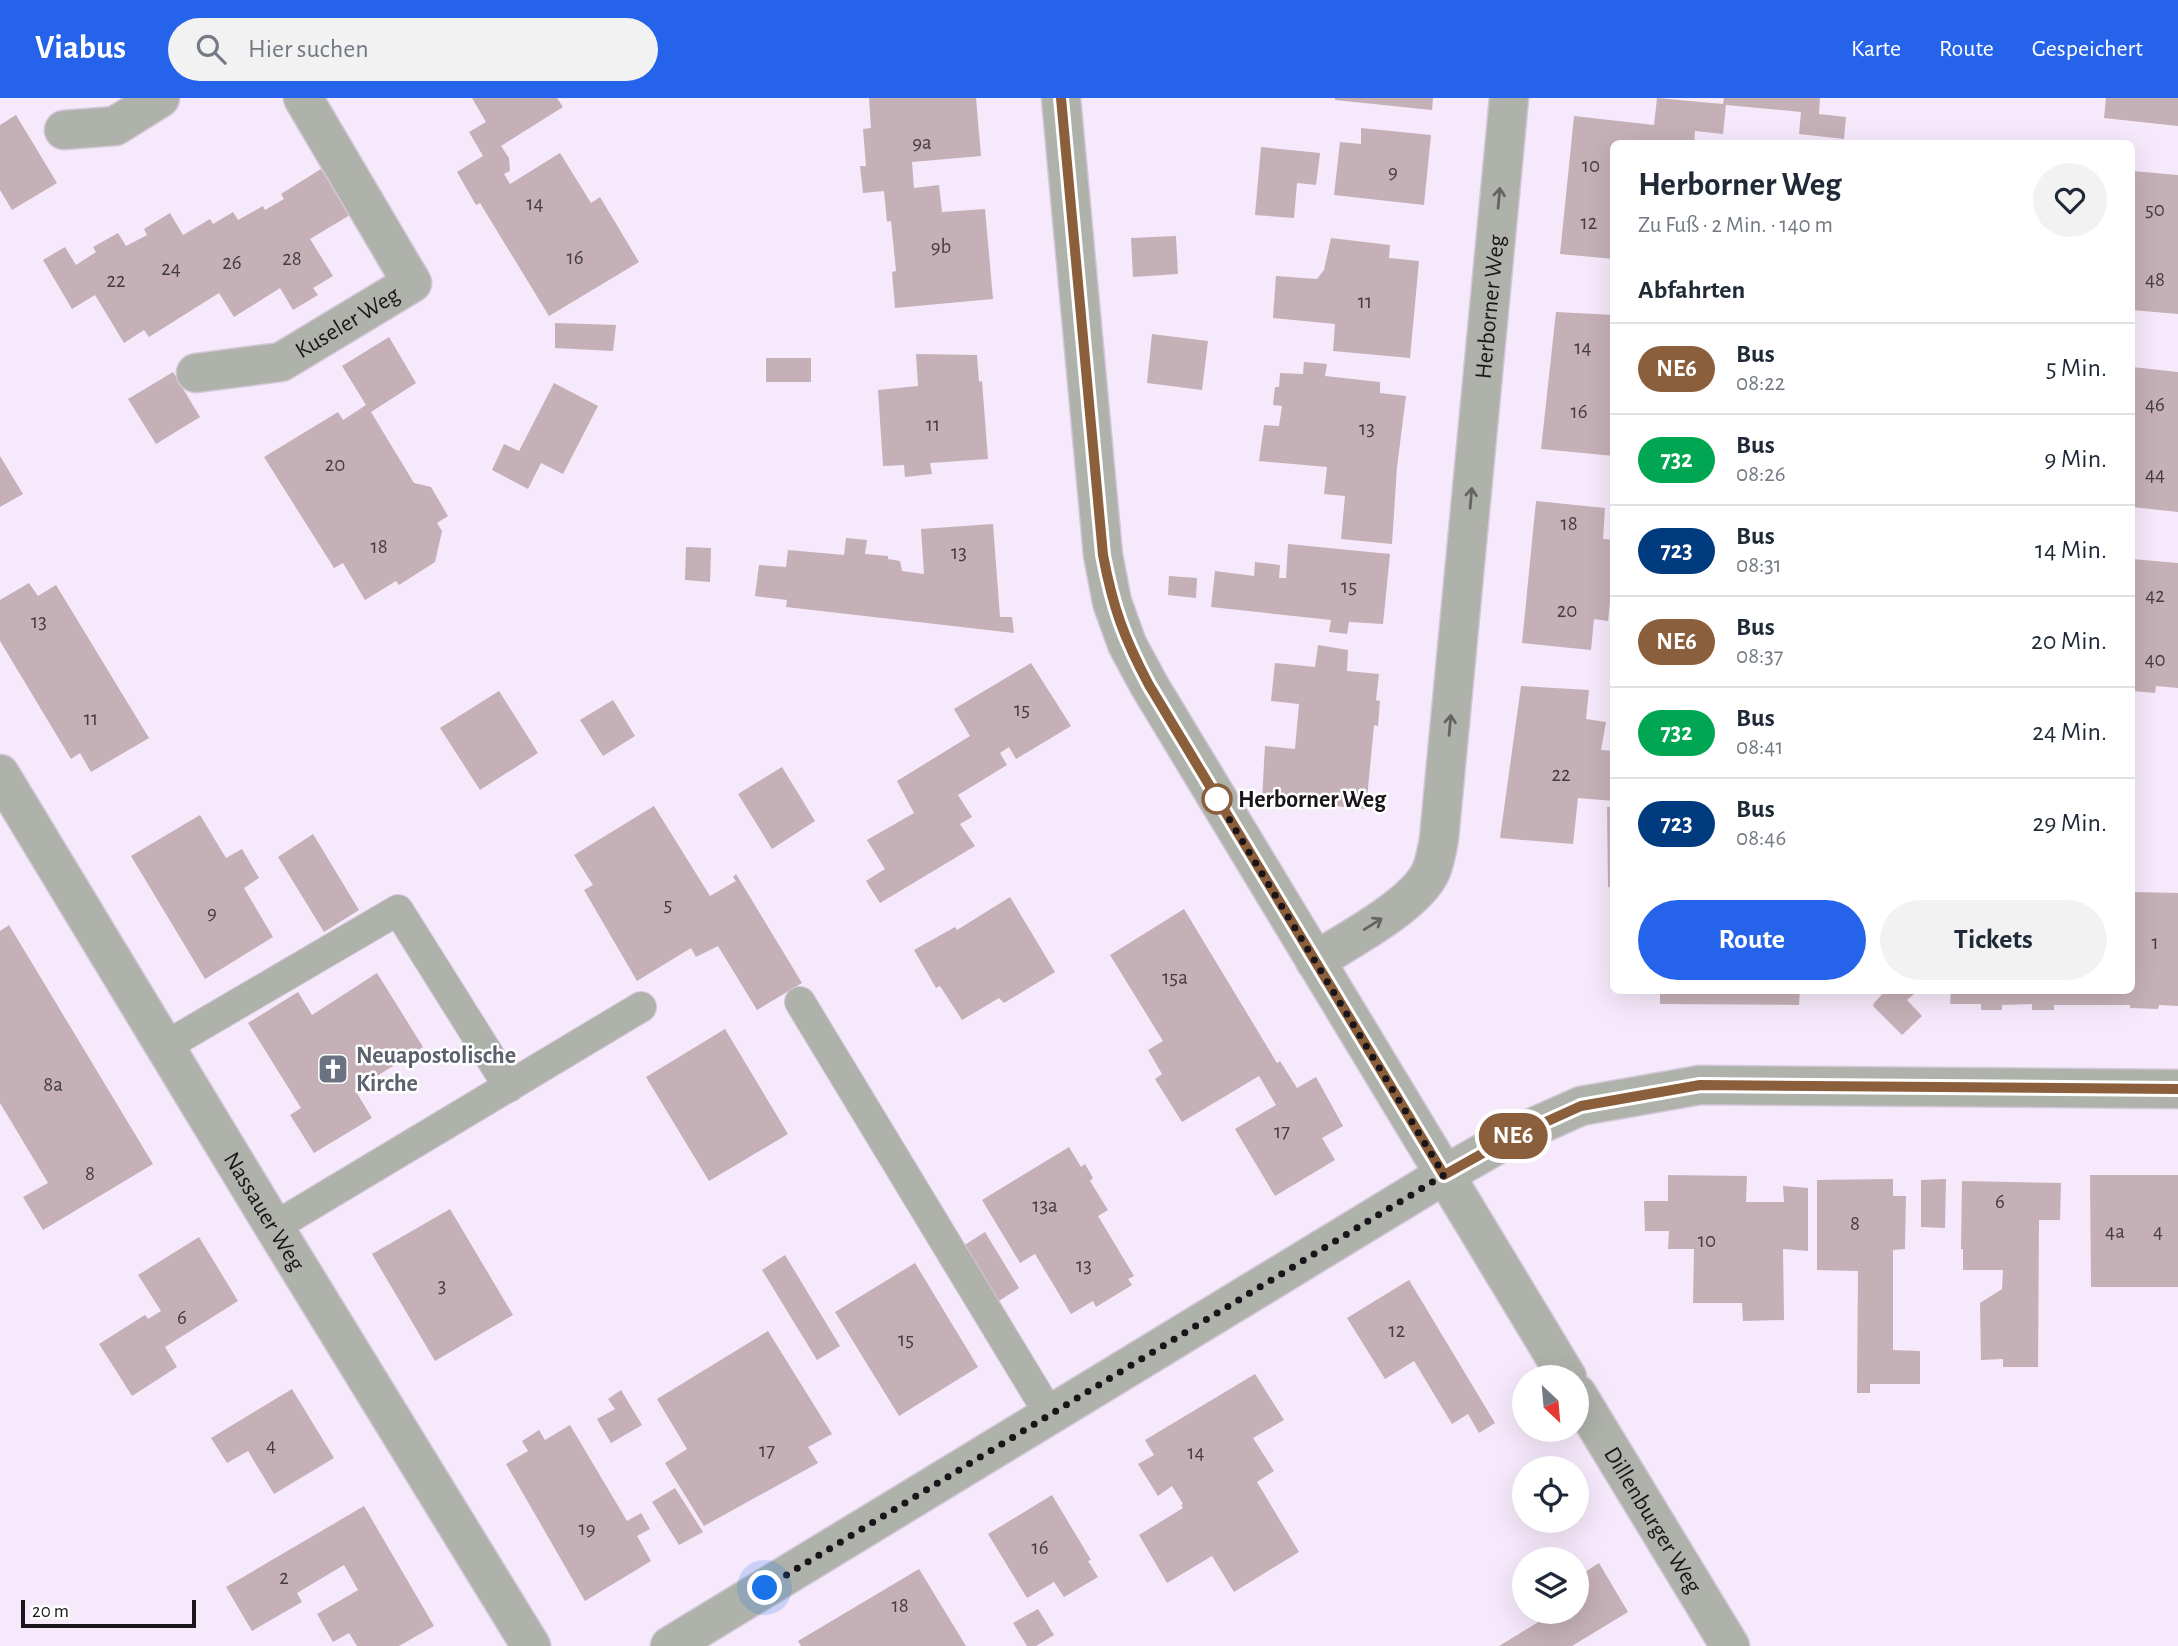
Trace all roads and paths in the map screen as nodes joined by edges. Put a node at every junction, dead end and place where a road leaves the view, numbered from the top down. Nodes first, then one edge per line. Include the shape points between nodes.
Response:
1 (160, 98) edge
2 (303, 98) edge
3 (1061, 98) edge
4 (1509, 98) edge
5 (64, 130) dead end
6 (196, 373) dead end
7 (0, 774) edge
8 (1315, 961) junction
9 (800, 1002) dead end
10 (641, 1007) dead end
11 (164, 1046) junction
12 (509, 1087) junction
13 (2178, 1089) edge
14 (1444, 1175) junction
15 (274, 1227) junction
16 (1560, 1365) edge
17 (1589, 1414) edge
18 (1050, 1415) junction
19 (531, 1646) edge
20 (670, 1646) edge
21 (1730, 1646) edge

1 - 5 street via 115,126
2 - 6 street, Kuseler Weg via 412,283 281,362
3 - 8 street via 1103,555 1112,602 1149,685
8 -> 4 street, Herborner Weg via 1385,917 1417,890 1431,872 1440,839
7 - 11 street, Nassauer Weg
8 - 14 street
9 - 18 lane
10 - 12 lane
11 - 12 lane via 398,910
11 - 15 street, Nassauer Weg
12 - 15 lane
13 - 14 street via 1700,1085 1581,1106
14 - 16 street
14 - 18 street
15 - 19 street, Nassauer Weg
17 - 21 street, Dillenburger Weg
18 - 20 street

